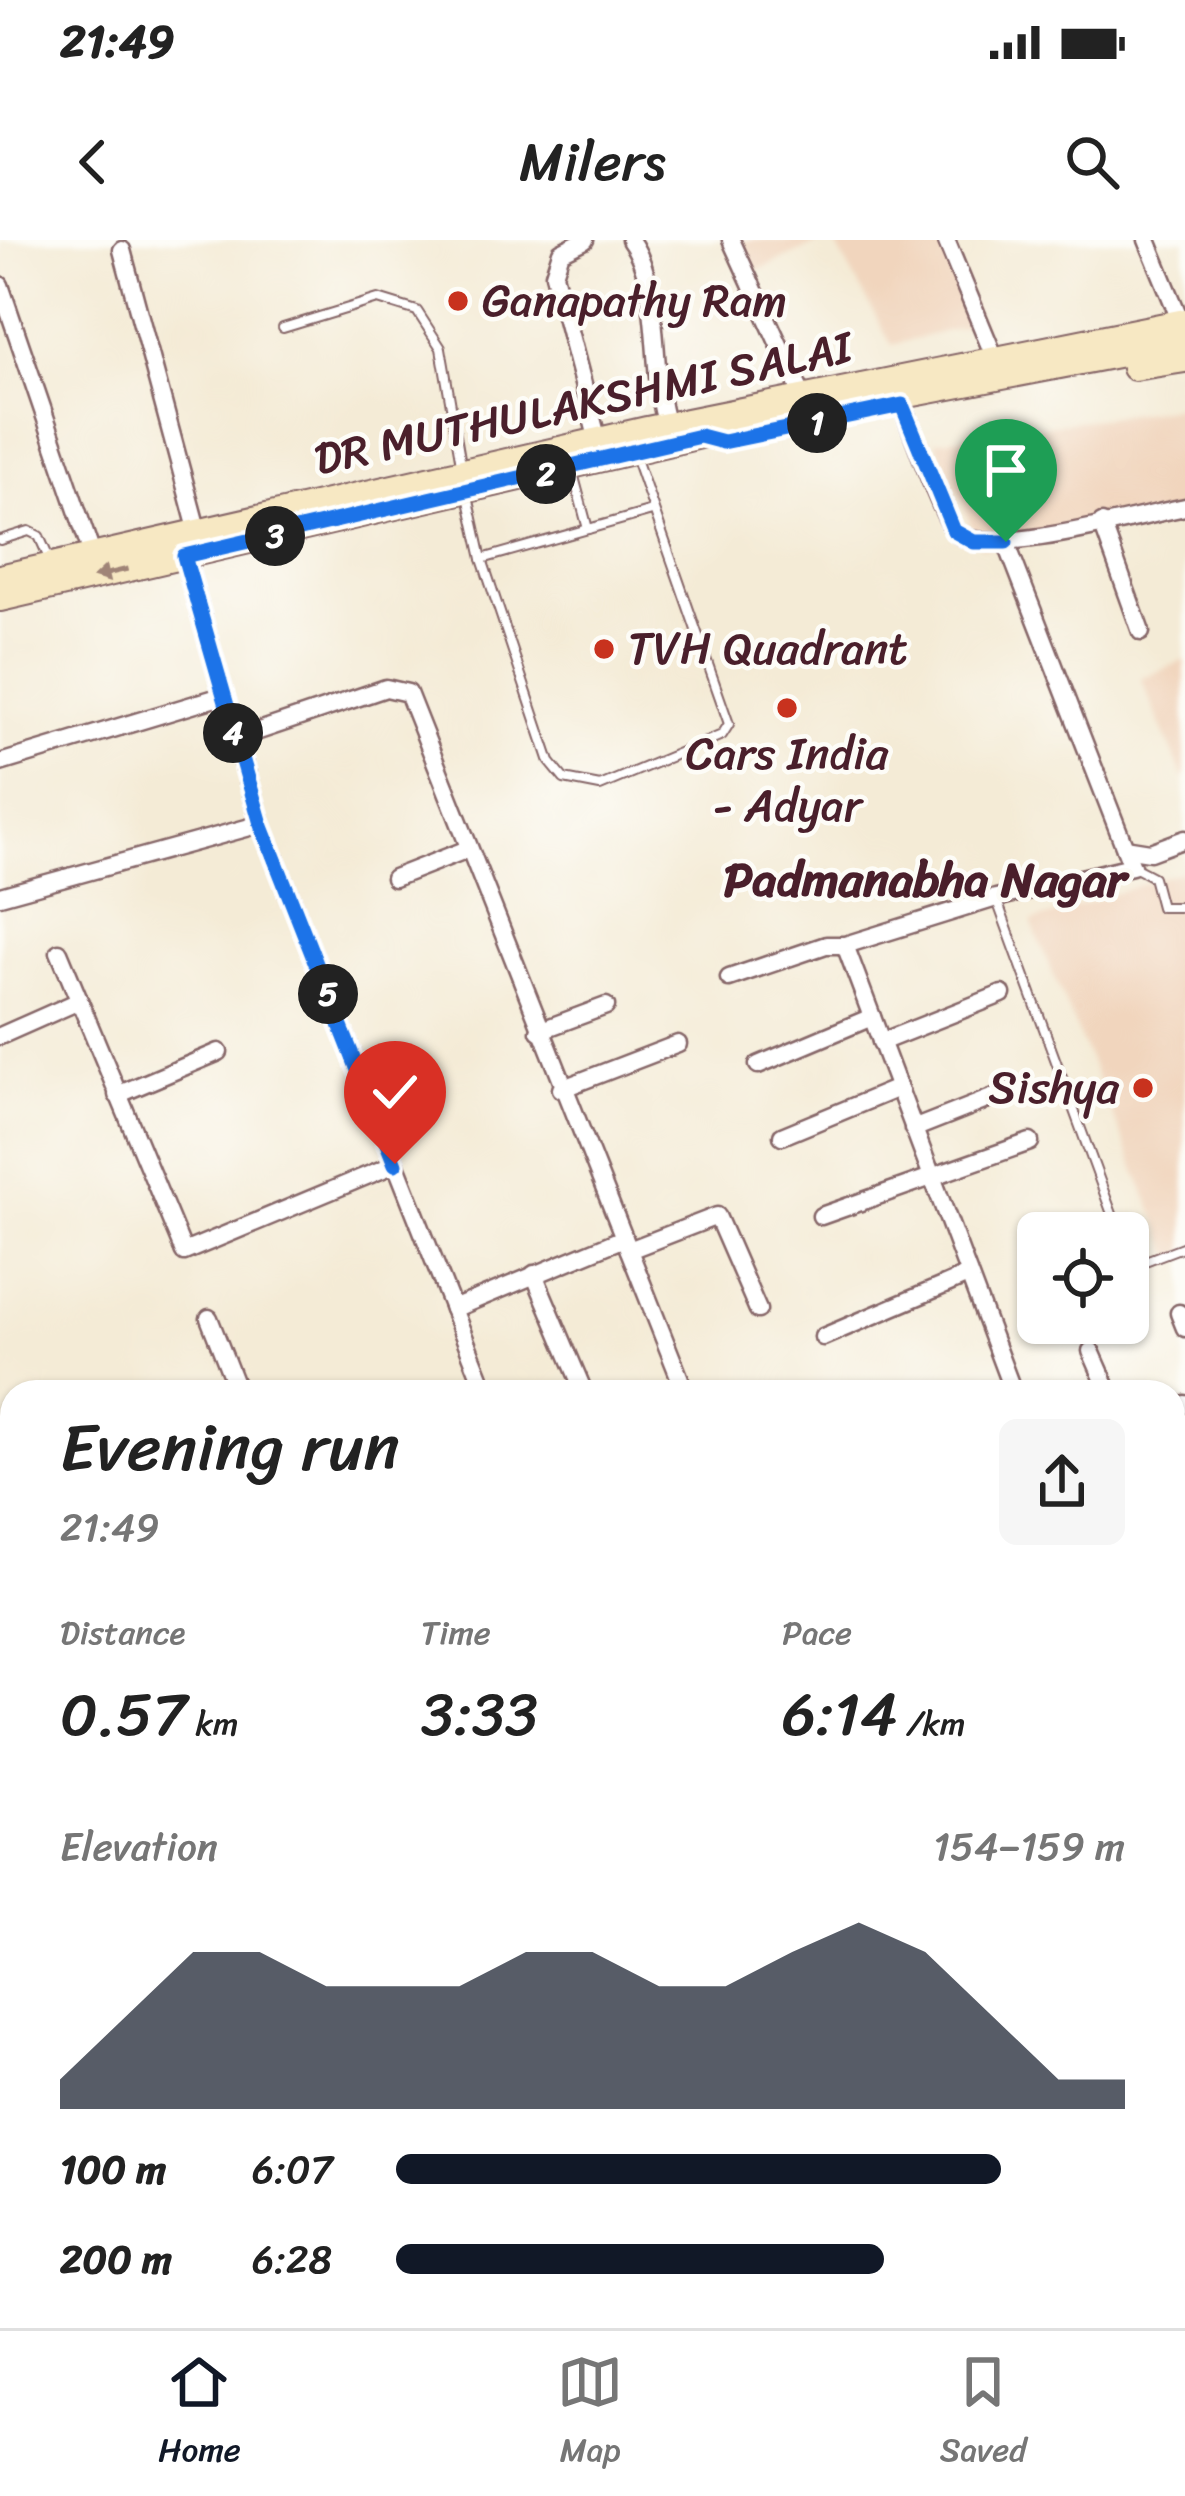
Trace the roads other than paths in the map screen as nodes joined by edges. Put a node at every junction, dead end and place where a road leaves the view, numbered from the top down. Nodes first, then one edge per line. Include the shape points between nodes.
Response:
1 (585, 240) edge
2 (629, 240) edge
3 (731, 240) edge
4 (946, 240) edge
5 (1147, 240) edge
6 (122, 250) dead end
7 (0, 285) edge
8 (284, 328) dead end
9 (1184, 328) edge
10 (1185, 359) edge
11 (996, 361) junction
12 (802, 397) junction
13 (902, 405) junction
14 (667, 425) junction
15 (700, 436) junction
16 (598, 441) junction
17 (634, 452) junction
18 (571, 468) junction
19 (465, 483) junction
20 (1185, 507) edge
21 (652, 511) junction
22 (1102, 523) junction
23 (588, 529) junction
24 (197, 530) junction
25 (0, 540) edge
26 (1006, 542) junction
27 (92, 554) junction
28 (184, 556) junction
29 (482, 559) junction
30 (52, 564) junction
31 (0, 577) edge
32 (0, 599) edge
33 (1141, 632) dead end
34 (221, 696) junction
35 (235, 739) junction
36 (0, 763) edge
37 (261, 824) junction
38 (1185, 839) edge
39 (468, 849) junction
40 (1128, 857) junction
41 (394, 878) dead end
42 (0, 896) edge
43 (997, 898) junction
44 (1185, 907) edge
45 (845, 945) junction
46 (59, 952) dead end
47 (729, 978) dead end
48 (1002, 994) dead end
49 (79, 1001) junction
50 (606, 1006) dead end
51 (872, 1018) junction
52 (538, 1031) junction
53 (0, 1036) edge
54 (881, 1042) junction
55 (679, 1044) dead end
56 (219, 1052) dead end
57 (758, 1065) dead end
58 (1022, 1086) dead end
59 (898, 1088) junction
60 (561, 1089) junction
61 (117, 1095) junction
62 (914, 1129) junction
63 (782, 1136) dead end
64 (1030, 1142) dead end
65 (395, 1164) junction
66 (930, 1174) junction
67 (1111, 1212) edge
68 (821, 1216) dead end
69 (627, 1244) junction
70 (1185, 1246) edge
71 (1149, 1260) edge
72 (534, 1274) junction
73 (968, 1275) junction
74 (453, 1309) junction
75 (758, 1310) dead end
76 (208, 1318) dead end
77 (824, 1337) dead end
78 (1090, 1352) dead end
79 (680, 1379) dead end
80 (233, 1380) edge
81 (482, 1380) edge
82 (579, 1380) edge
83 (1008, 1380) edge
84 (1103, 1380) edge

1 - 16 street via 561,252 554,274
2 - 14 street via 640,263
3 - 12 street
4 - 11 street
5 - 9 street
6 - 24 street
7 - 27 street
8 - 19 lane via 378,299 417,311 441,348
9 - 11 main road, DR MUTHULAKSHMI SALAI
9 - 15 main road
10 - 13 main road
11 - 12 main road, DR MUTHULAKSHMI SALAI
12 - 14 main road, DR MUTHULAKSHMI SALAI
13 - 15 main road via 723,442
13 - 26 street via 954,531 974,542
14 - 16 main road, DR MUTHULAKSHMI SALAI
15 - 17 main road, DR MUTHULAKSHMI SALAI
16 - 19 main road, DR MUTHULAKSHMI SALAI
17 - 18 main road, DR MUTHULAKSHMI SALAI
17 - 21 lane
18 - 19 main road, DR MUTHULAKSHMI SALAI
18 - 23 lane
19 - 24 main road, DR MUTHULAKSHMI SALAI
19 - 28 main road, DR MUTHULAKSHMI SALAI
19 - 29 lane
20 - 22 street
21 - 23 lane
21 - 29 lane via 728,731 600,786 564,779 550,761
22 - 26 street
22 - 33 street
23 - 29 lane
24 - 27 main road, DR MUTHULAKSHMI SALAI
25 - 30 lane via 29,531
26 - 40 street
27 - 30 main road, DR MUTHULAKSHMI SALAI
28 -> 32 main road, DR MUTHULAKSHMI SALAI
28 - 34 street
30 - 31 main road, DR MUTHULAKSHMI SALAI
34 - 35 street
34 - 36 street
35 - 37 street
35 - 39 street via 401,688
37 - 42 street
37 - 65 street
38 - 40 street
39 - 41 street
39 - 52 street
40 - 43 street
40 - 44 lane via 1153,877 1161,907
43 - 45 street
43 - 67 lane
45 - 47 street
45 - 51 street
46 - 49 street
48 - 54 street
49 - 53 street
49 - 61 street
50 - 52 street
51 - 54 street
51 - 57 street
52 - 60 street
54 - 59 street
55 - 60 street
56 - 61 street
58 - 62 street
59 - 62 street
59 - 63 street
60 - 69 street
61 - 65 street via 184,1252
62 - 66 street
64 - 66 street
65 - 74 street
66 - 68 street
66 - 73 street
69 - 72 street
69 - 75 street via 717,1216
69 - 79 street
70 - 71 lane
72 - 74 street
72 - 82 street
73 - 77 street
73 - 83 street
74 - 81 street
76 - 80 street
78 - 84 street

